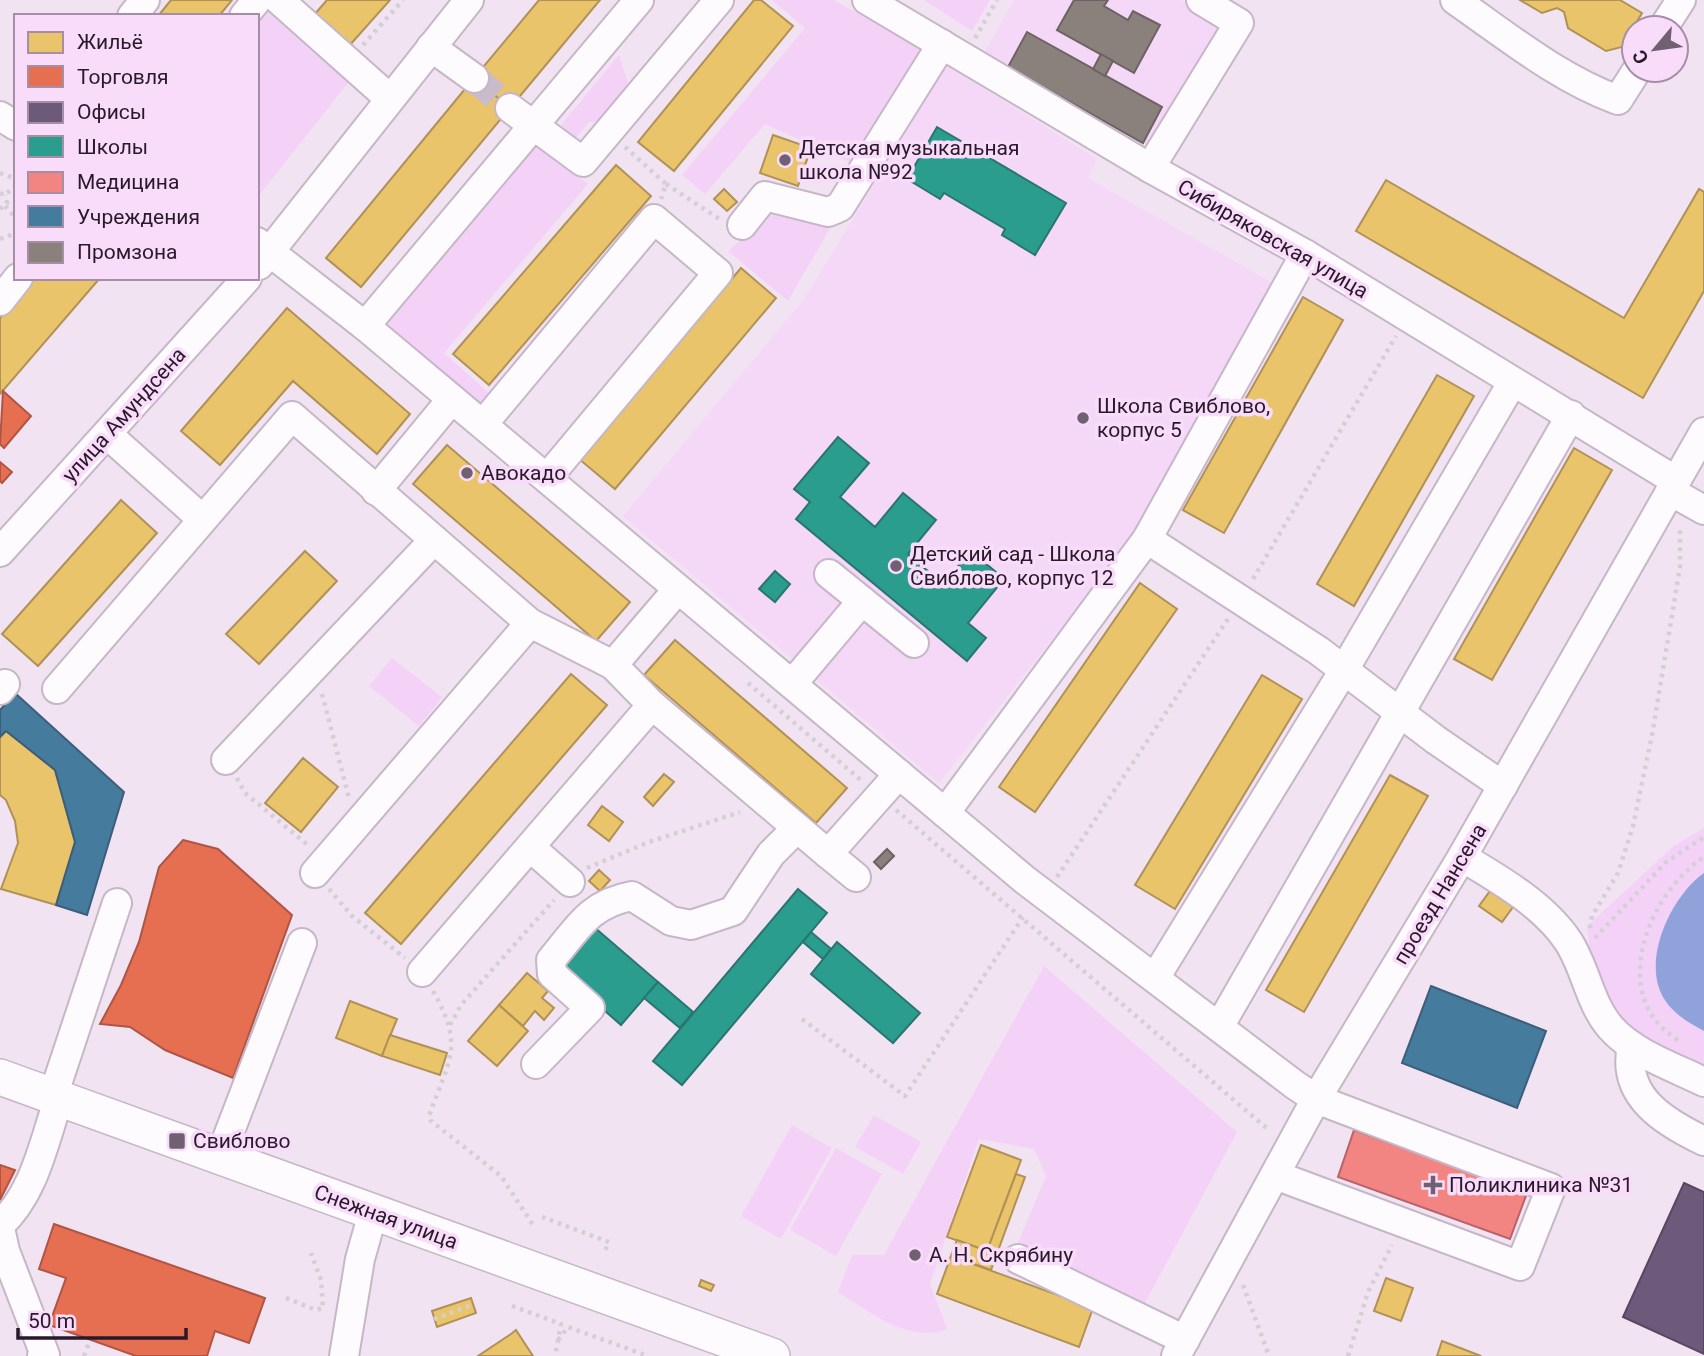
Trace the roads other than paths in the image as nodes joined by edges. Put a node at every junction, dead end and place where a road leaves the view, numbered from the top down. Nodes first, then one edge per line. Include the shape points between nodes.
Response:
1 (145, 0) edge
2 (257, 0) edge
3 (279, 0) edge
4 (470, 0) edge
5 (639, 0) edge
6 (719, 0) edge
7 (867, 0) edge
8 (1201, 0) edge
9 (1455, 0) edge
10 (134, 14) edge
11 (246, 14) edge
12 (431, 47) junction
13 (953, 51) junction
14 (474, 78) tunnel mouth
15 (1628, 84) edge
16 (390, 99) junction
17 (510, 108) tunnel mouth
18 (534, 125) junction
19 (1150, 168) junction
20 (736, 225) road end
21 (262, 254) edge
22 (1305, 254) junction
23 (16, 280) edge
24 (245, 280) edge
25 (0, 301) edge
26 (365, 326) junction
27 (1512, 383) junction
28 (452, 399) junction
29 (1571, 415) junction
30 (483, 424) junction
31 (1704, 432) edge
32 (107, 434) junction
33 (547, 478) junction
34 (1675, 489) junction
35 (376, 491) junction
36 (1704, 510) edge
37 (202, 519) junction
38 (1147, 539) junction
39 (434, 540) junction
40 (0, 552) edge
41 (829, 574) dead end
42 (678, 589) junction
43 (862, 601) junction
44 (530, 623) junction
45 (914, 643) dead end
46 (613, 665) junction
47 (1344, 670) junction
48 (793, 682) junction
49 (57, 688) dead end
50 (652, 705) junction
51 (1398, 711) junction
52 (226, 760) road end
53 (899, 774) junction
54 (1503, 786) junction
55 (945, 813) junction
56 (797, 828) junction
57 (530, 847) junction
58 (828, 854) junction
59 (1462, 857) junction
60 (320, 866) road end
61 (856, 877) dead end
62 (570, 882) dead end
63 (117, 903) dead end
64 (302, 943) dead end
65 (422, 972) road end
66 (1156, 978) junction
67 (1219, 1027) junction
68 (1632, 1045) junction
69 (536, 1064) dead end
70 (0, 1077) edge
71 (1704, 1082) edge
72 (56, 1097) junction
73 (1316, 1099) junction
74 (1704, 1141) edge
75 (220, 1157) junction
76 (1275, 1175) junction
77 (373, 1213) junction
78 (1, 1239) edge
79 (1018, 1259) dead end
80 (1181, 1348) edge
81 (45, 1356) edge
82 (344, 1356) edge
83 (772, 1356) edge

1 - 10 street
2 - 11 street
3 - 16 street
4 - 12 street
5 - 18 street
6 - 18 street via 583,162
7 - 13 street, Сибиряковская улица
8 - 19 street via 1239,23
9 - 15 street via 1596,92 1618,100
12 - 14 street
12 - 16 street
13 - 19 street, Сибиряковская улица
13 - 20 street via 839,207 828,212 765,196
16 - 21 street
17 - 18 street
18 - 26 street
19 - 22 street, Сибиряковская улица
21 - 26 street
22 - 27 street, Сибиряковская улица
22 - 38 street
23 - 25 street
24 - 32 street, улица Амундсена
26 - 28 street
27 - 29 street, Сибиряковская улица
27 - 47 street
28 - 30 street
28 - 35 street
29 - 34 street, Сибиряковская улица
29 - 51 street
30 - 33 street
30 - 33 street via 654,219 718,273
31 - 34 street, проезд Нансена
32 - 37 street
32 - 40 street, улица Амундсена
33 - 42 street
34 - 36 street, Сибиряковская улица
34 - 54 street, проезд Нансена
35 - 37 street via 292,416
35 - 39 street
37 - 49 street
38 - 47 street
38 - 55 street
39 - 44 street
39 - 52 street
41 - 43 street
42 - 46 street
42 - 48 street
43 - 45 street
43 - 48 street
44 - 46 street
44 - 60 street
46 - 50 street
47 - 51 street
47 - 66 street
48 - 53 street
50 - 56 street
50 - 57 street
51 - 54 street
51 - 67 street
53 - 55 street
53 - 58 street
54 - 59 street, проезд Нансена
55 - 66 street
56 - 58 street
56 - 69 street via 771,854 733,911 691,925 671,920 632,896 592,910 551,960 552,974 590,1007
57 - 62 street
57 - 65 street
58 - 61 street
59 - 68 street via 1503,882 1568,941 1583,959 1603,1017
59 - 73 street, проезд Нансена
63 - 72 street
64 - 75 street
66 - 67 street
67 - 73 street
68 - 71 street
68 - 74 street via 1628,1065 1636,1088 1654,1111
70 - 72 main road, Снежная улица
72 - 75 main road, Снежная улица
72 - 78 street via 28,1188
73 - 76 street, проезд Нансена
73 - 76 street via 1551,1188 1520,1266
75 - 77 main road, Снежная улица
76 - 80 street, проезд Нансена
77 - 82 street via 360,1259
77 - 83 main road, Снежная улица
78 - 81 street
79 - 80 street

